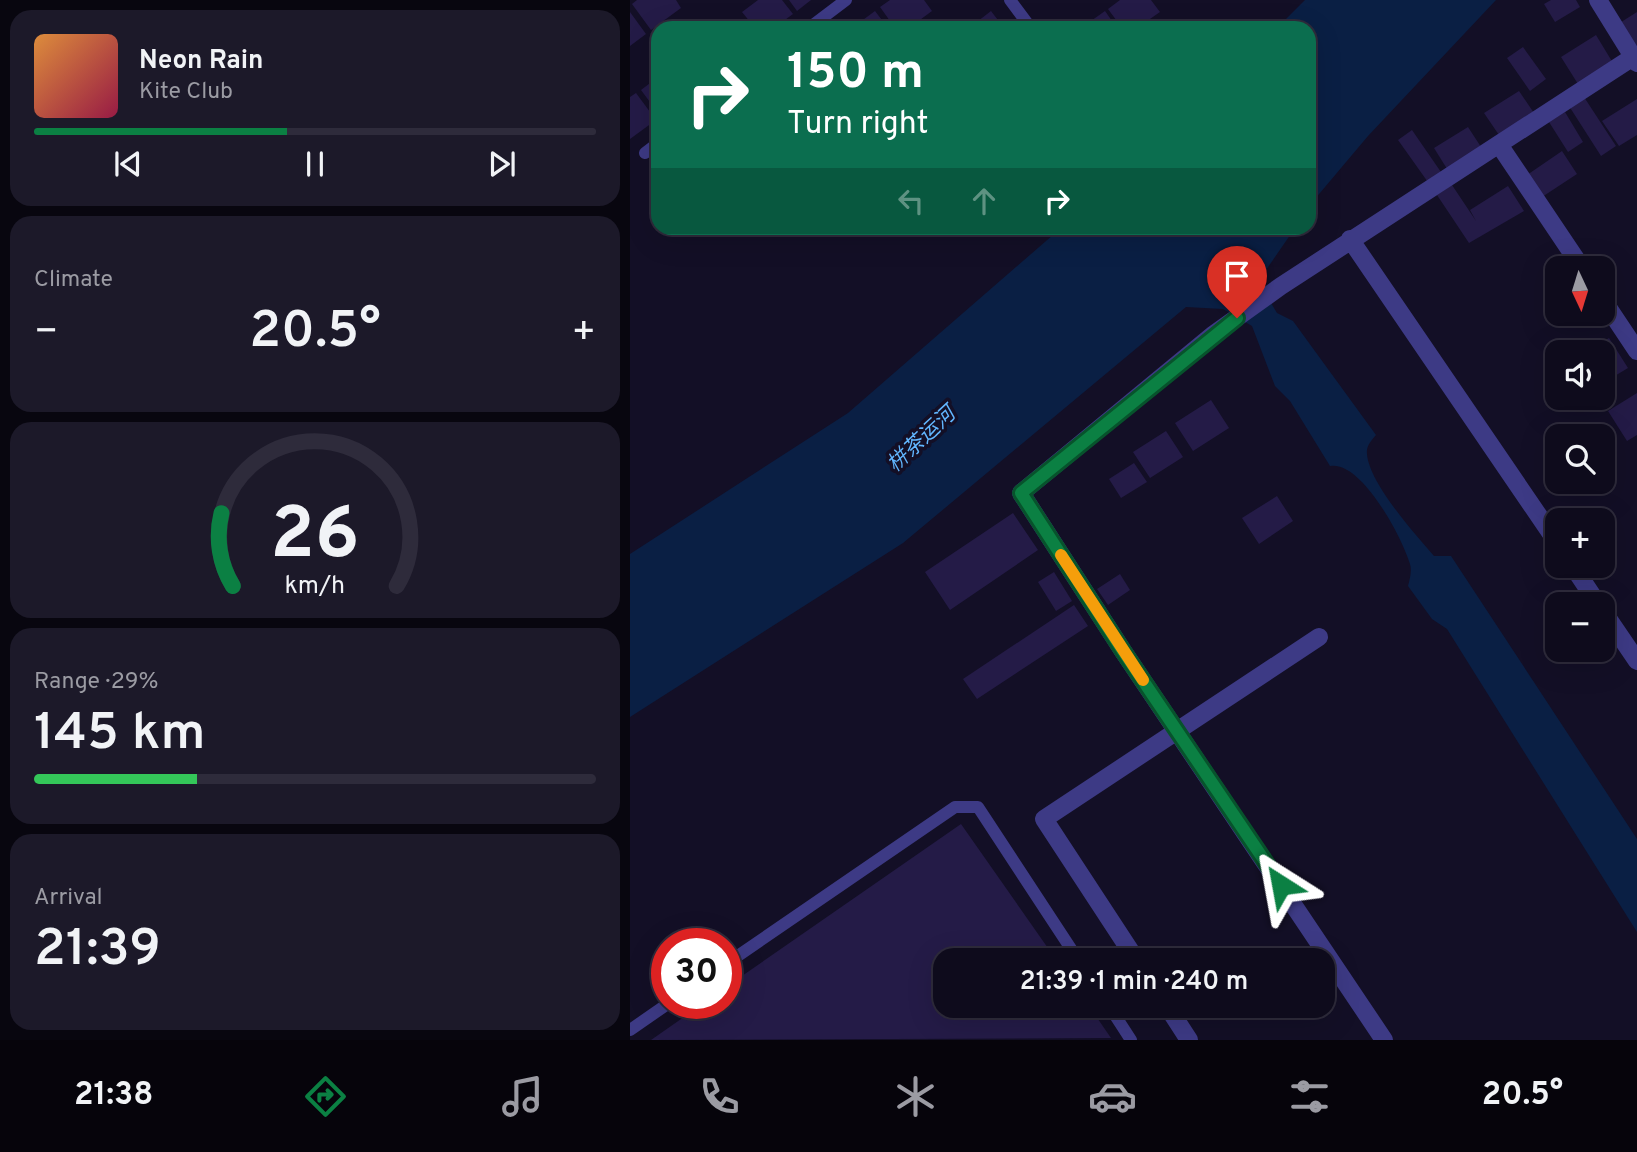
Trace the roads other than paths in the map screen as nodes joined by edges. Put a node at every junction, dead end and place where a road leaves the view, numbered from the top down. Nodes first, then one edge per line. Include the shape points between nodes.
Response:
1 (846, 0) edge
2 (1010, 0) edge
3 (1598, 0) edge
4 (819, 21) edge
5 (1026, 21) edge
6 (1635, 60) edge
7 (1500, 146) junction
8 (651, 148) edge
9 (645, 153) dead end
10 (1350, 239) junction
11 (1573, 256) edge
12 (1615, 318) edge
13 (1637, 351) edge
14 (1545, 525) edge
15 (1615, 629) edge
16 (1320, 637) dead end
17 (1637, 661) edge
18 (1178, 729) junction
19 (1070, 948) edge
20 (1128, 948) edge
21 (742, 953) edge
22 (651, 1015) edge
23 (1117, 1018) edge
24 (1175, 1018) edge
25 (630, 1030) edge
26 (1131, 1040) edge
27 (1189, 1040) edge
28 (1384, 1040) edge

1 - 4 lane
2 - 5 lane
3 - 6 street
6 - 7 street
7 - 10 street
7 - 11 street
8 - 9 lane
10 - 14 street
10 - 18 street via 1214,334 1021,493
12 - 13 street
15 - 17 street
16 - 18 street
18 - 20 street via 1044,819
18 - 28 street
19 - 21 lane via 978,807 955,807
22 - 25 lane
23 - 26 lane
24 - 27 street

